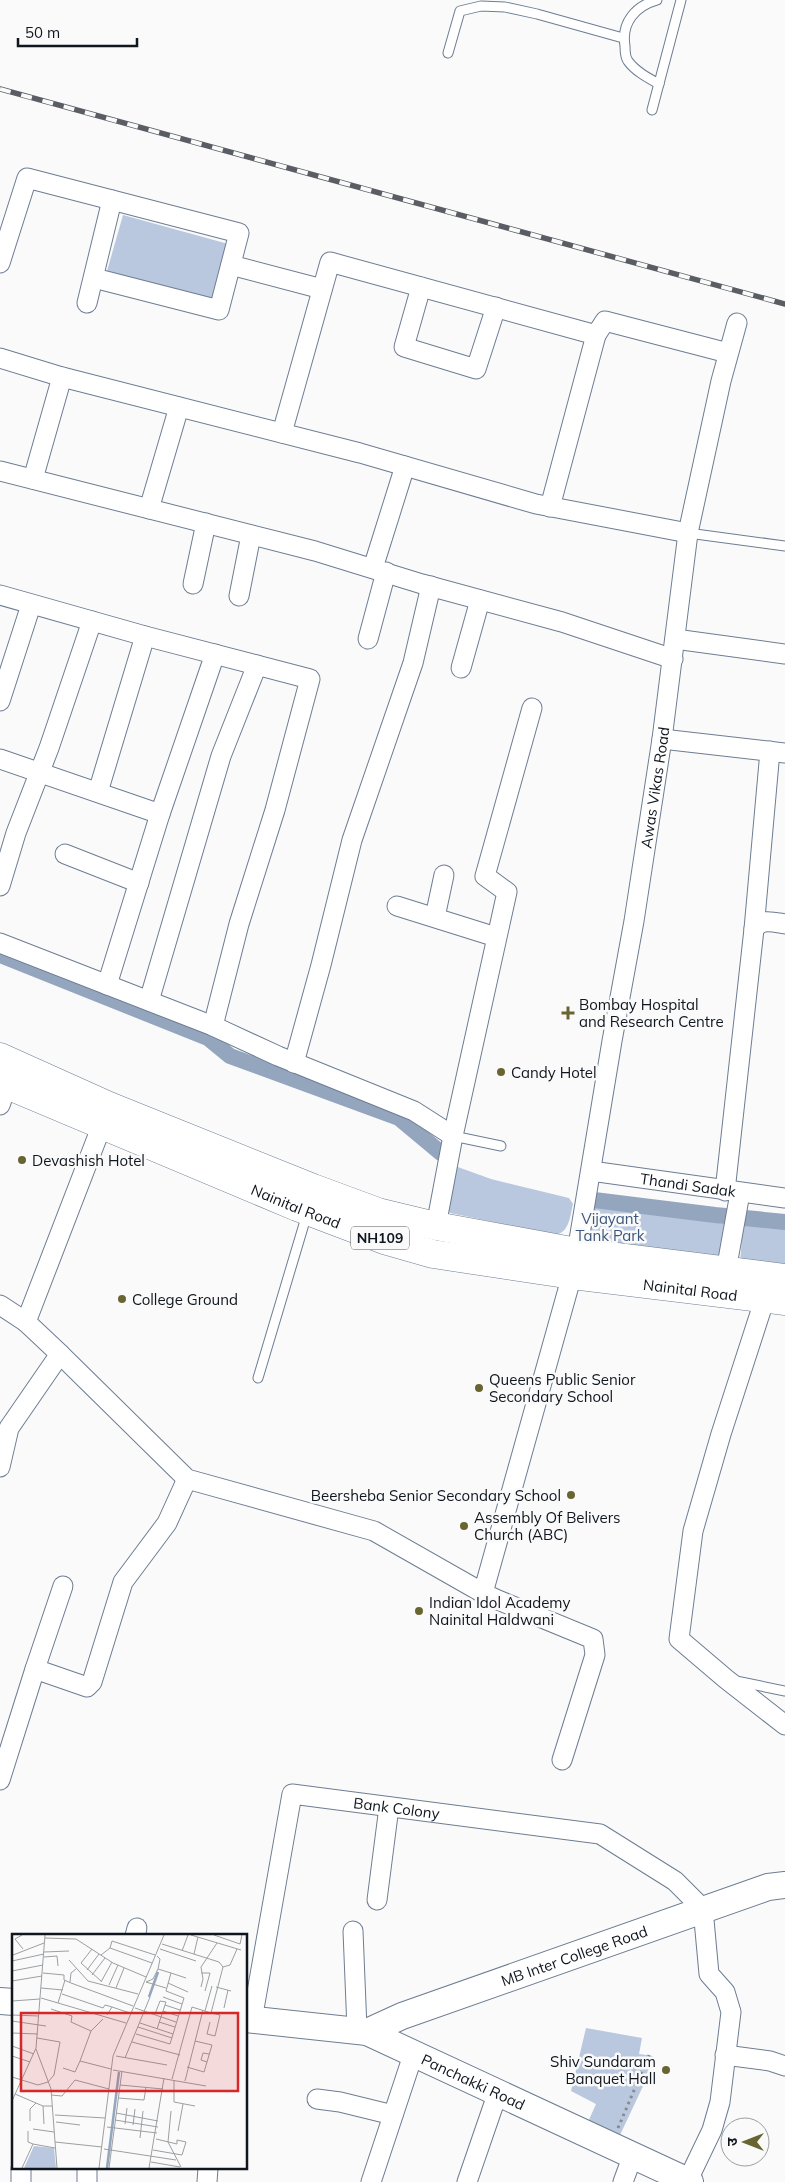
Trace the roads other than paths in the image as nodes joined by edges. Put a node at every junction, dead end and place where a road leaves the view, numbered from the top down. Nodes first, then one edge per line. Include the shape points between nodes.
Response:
1 (520, 0) edge
2 (657, 0) edge
3 (680, 0) edge
4 (519, 11) junction
5 (623, 38) junction
6 (448, 53) dead end
7 (659, 84) junction
8 (652, 110) dead end
9 (112, 200) junction
10 (0, 263) edge
11 (230, 265) junction
12 (94, 278) junction
13 (421, 287) junction
14 (322, 289) junction
15 (87, 303) dead end
16 (496, 308) junction
17 (737, 323) dead end
18 (596, 335) junction
19 (728, 353) junction
20 (0, 358) edge
21 (62, 377) junction
22 (179, 407) junction
23 (282, 433) junction
24 (405, 466) junction
25 (0, 471) edge
26 (33, 479) junction
27 (550, 507) junction
28 (149, 509) junction
29 (206, 523) junction
30 (688, 533) junction
31 (250, 535) junction
32 (785, 546) edge
33 (379, 570) junction
34 (193, 584) dead end
35 (431, 586) junction
36 (0, 595) edge
37 (239, 596) dead end
38 (480, 600) junction
39 (31, 605) junction
40 (92, 621) junction
41 (145, 636) junction
42 (675, 639) junction
43 (368, 640) dead end
44 (215, 654) junction
45 (785, 654) edge
46 (673, 659) junction
47 (257, 665) junction
48 (461, 668) dead end
49 (0, 701) edge
50 (532, 708) dead end
51 (662, 740) junction
52 (777, 752) edge
53 (0, 759) edge
54 (39, 772) junction
55 (98, 792) junction
56 (160, 814) junction
57 (8, 830) edge
58 (65, 854) dead end
59 (444, 875) dead end
60 (139, 883) junction
61 (0, 886) edge
62 (397, 906) dead end
63 (435, 917) junction
64 (785, 924) edge
65 (754, 929) junction
66 (496, 937) junction
67 (0, 943) edge
68 (107, 985) junction
69 (149, 1001) junction
70 (213, 1026) junction
71 (0, 1057) edge
72 (294, 1063) junction
73 (2, 1091) edge
74 (102, 1125) junction
75 (453, 1136) junction
76 (501, 1146) dead end
77 (591, 1171) junction
78 (785, 1198) edge
79 (734, 1204) junction
80 (308, 1211) junction
81 (436, 1226) junction
82 (430, 1253) junction
83 (574, 1264) junction
84 (726, 1271) junction
85 (776, 1288) edge
86 (0, 1305) edge
87 (26, 1322) junction
88 (60, 1354) junction
89 (258, 1378) dead end
90 (0, 1467) edge
91 (188, 1479) junction
92 (63, 1586) dead end
93 (483, 1593) junction
94 (35, 1669) junction
95 (726, 1679) junction
96 (785, 1691) edge
97 (785, 1725) edge
98 (562, 1760) dead end
99 (0, 1780) edge
100 (389, 1807) junction
101 (785, 1885) edge
102 (377, 1900) dead end
103 (703, 1909) junction
104 (354, 1931) dead end
105 (249, 2019) edge
106 (362, 2031) junction
107 (414, 2052) junction
108 (725, 2056) junction
109 (785, 2066) edge
110 (498, 2092) junction
111 (317, 2099) dead end
112 (393, 2115) junction
113 (622, 2150) junction
114 (371, 2182) edge
115 (467, 2182) edge
116 (623, 2182) edge
117 (688, 2182) edge

1 - 4 lane
2 - 5 lane via 644,4 628,20
3 - 7 lane
4 - 5 lane
4 - 6 lane via 481,6 460,11
5 - 7 lane via 627,60
7 - 8 lane
9 - 10 street via 27,178
9 - 11 street via 239,233
9 - 12 street
11 - 12 street via 219,310
11 - 14 street
12 - 15 street
13 - 14 street via 330,262
13 - 16 street
13 - 16 street via 404,347 476,370
14 - 23 street
16 - 18 street
17 - 19 street, Awas Vikas Road
18 - 19 street via 605,321
18 - 27 street
19 - 30 street, Awas Vikas Road
20 - 21 street
21 - 22 street
21 - 26 street
22 - 23 street
22 - 28 street
23 - 24 street
24 - 27 street
24 - 33 street
25 - 26 street
26 - 28 street
27 - 30 street
28 - 29 street
29 - 31 street
29 - 34 street
30 - 32 lane
30 - 42 street, Awas Vikas Road
31 - 33 street
31 - 37 street
33 - 35 street
33 - 43 street
35 - 38 street
35 - 72 street via 413,662 352,840
36 - 39 street
38 - 46 street via 562,622
38 - 48 street
39 - 40 street
39 - 49 street
40 - 41 street
40 - 54 street
41 - 44 street
41 - 55 street
42 - 45 street
42 - 46 street, Awas Vikas Road
44 - 47 street
44 - 56 street
46 - 51 street, Awas Vikas Road
47 - 69 street via 221,756
47 - 70 street via 310,679 276,810 239,924
50 - 66 street via 485,876 507,892
51 - 52 street
51 - 77 street, Awas Vikas Road
52 - 65 street
53 - 54 street
54 - 55 street
54 - 57 street
55 - 56 street
56 - 60 street
57 - 61 street
58 - 60 street
59 - 63 street
60 - 68 street
62 - 63 street
63 - 66 street
64 - 65 street via 765,921
65 - 79 street
66 - 75 street
67 - 68 street
68 - 69 street
69 - 70 street
70 - 72 street
71 - 81 highway, Nainital Road / NH109 via 109,1106 313,1188 378,1212
72 - 75 street via 414,1111
73 - 74 highway, Nainital Road / NH109
74 - 80 highway, Nainital Road / NH109
74 - 87 street
75 - 76 lane
75 - 81 street
77 - 79 street, Thandi Sadak
77 - 83 street, Awas Vikas Road
78 - 79 street, Thandi Sadak
79 - 84 street
80 - 82 highway, Nainital Road / NH109 via 384,1240
80 - 89 lane
81 - 82 highway
81 - 83 highway, Nainital Road / NH109
82 - 83 highway, Nainital Road / NH109
83 - 84 highway, Nainital Road / NH109
83 - 85 highway, Nainital Road / NH109
83 - 93 street, Awas Vikas Road
84 - 85 highway, Nainital Road / NH109
85 - 95 street via 721,1434 693,1531 679,1639
86 - 87 street
87 - 88 street
88 - 90 street via 9,1428
88 - 91 street
91 - 93 street via 374,1531
91 - 94 street via 167,1524 123,1582 92,1682 87,1687
92 - 94 street
93 - 98 street via 593,1639 595,1655
94 - 99 street
95 - 96 lane
95 - 97 street
100 - 102 street
100 - 103 street, Bank Colony via 600,1834 675,1881
100 - 105 street, Bank Colony via 292,1794
101 - 103 main road, MB Inter College Road via 768,1887
103 - 106 main road, MB Inter College Road
103 - 108 street via 709,1974 725,1992 731,2012
104 - 106 street
105 - 106 main road, Panchakki Road
106 - 107 main road, Panchakki Road
107 - 110 main road, Panchakki Road
107 - 112 street
108 - 109 street
108 - 117 street via 720,2102 712,2130
110 - 113 main road, Panchakki Road
110 - 115 street
111 - 112 street
112 - 114 street
113 - 116 street
113 - 117 main road, Panchakki Road

